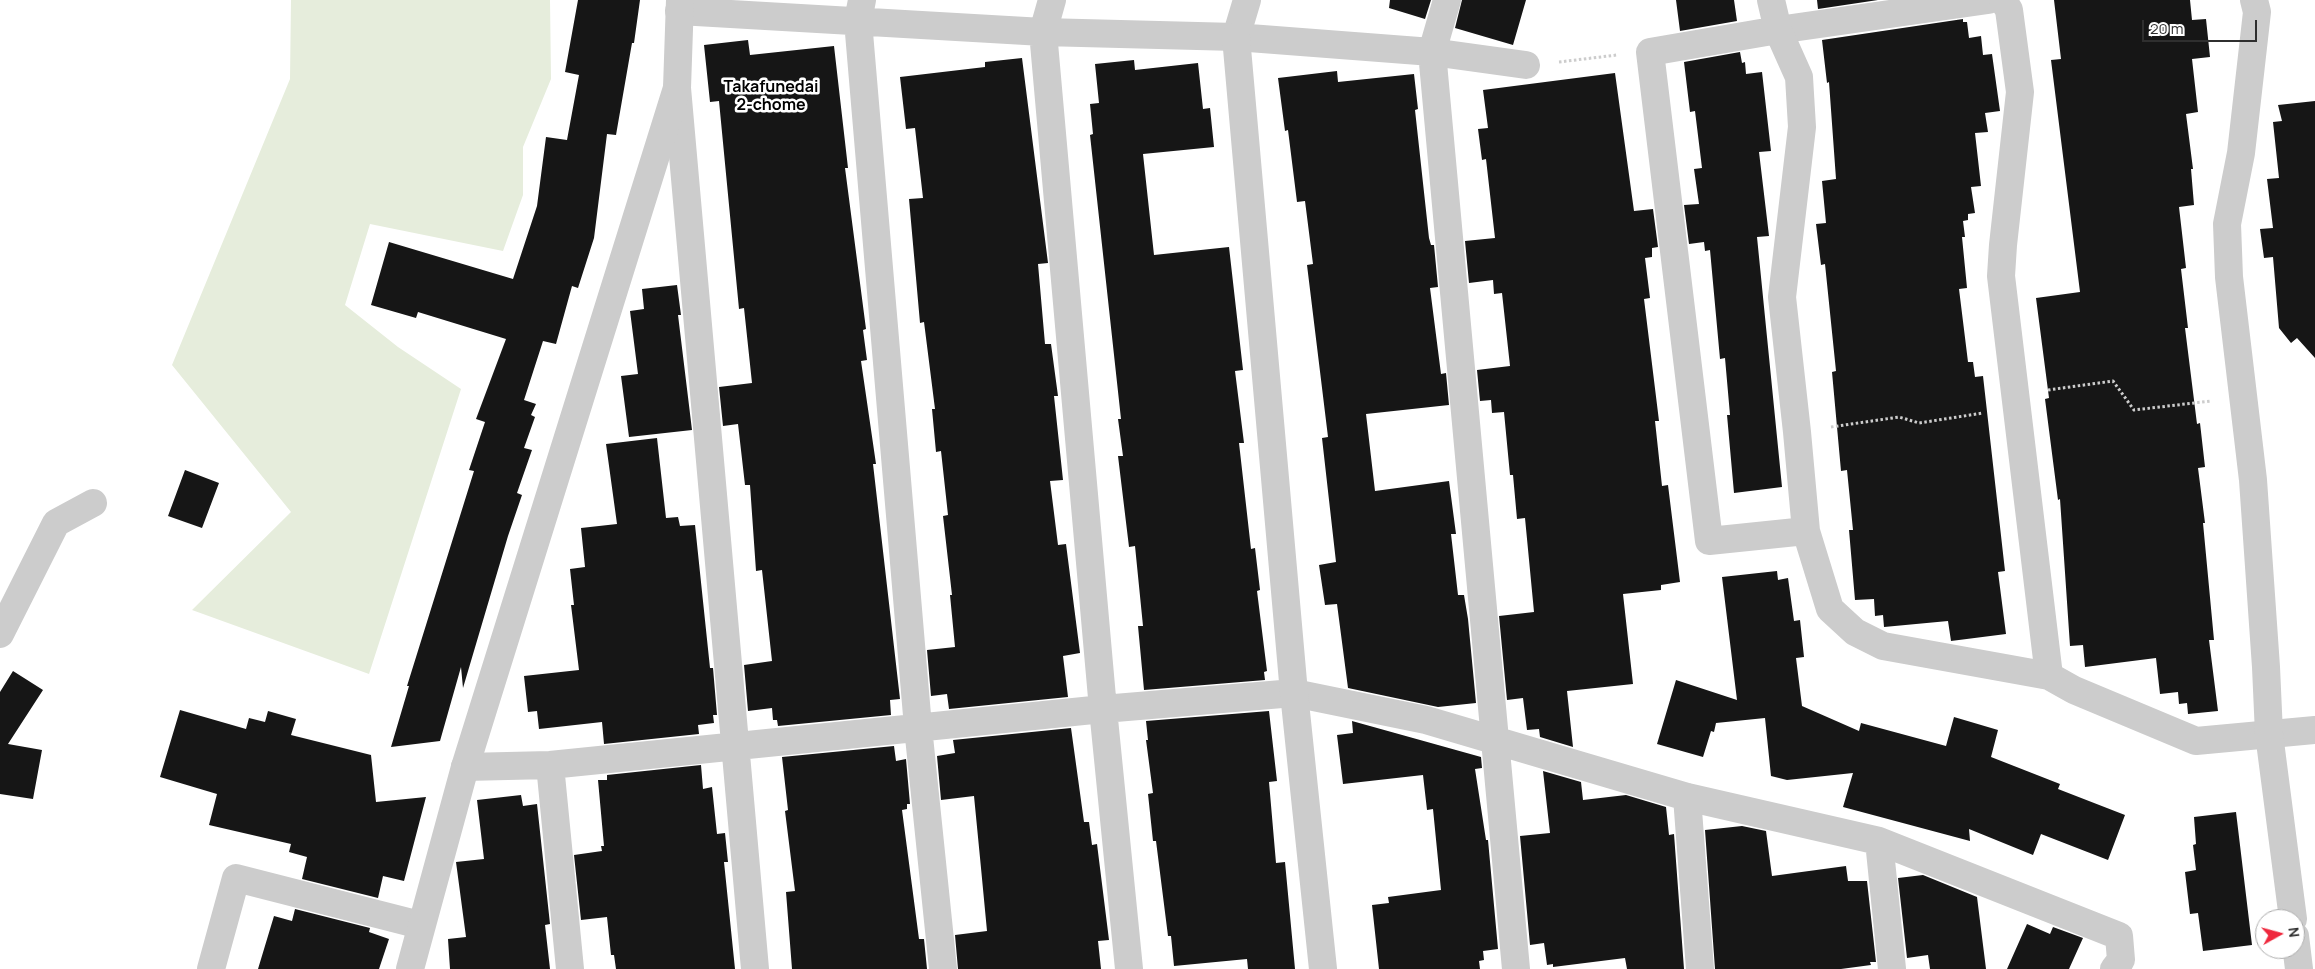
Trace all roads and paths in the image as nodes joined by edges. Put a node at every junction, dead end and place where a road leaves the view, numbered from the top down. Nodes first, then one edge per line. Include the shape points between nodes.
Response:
1 (1052, 0) edge
2 (1247, 0) edge
3 (1447, 0) edge
4 (1771, 0) edge
5 (1988, 0) edge
6 (2003, 0) edge
7 (2254, 0) edge
8 (679, 5) edge
9 (860, 10) edge
10 (1778, 30) junction
11 (1043, 32) junction
12 (1236, 37) junction
13 (1432, 52) junction
14 (1650, 52) junction
15 (1526, 65) joint
16 (677, 88) junction
17 (2244, 398) junction
18 (2015, 402) junction
19 (1797, 432) junction
20 (93, 503) dead end
21 (1806, 531) junction
22 (0, 634) edge
23 (2049, 676) junction
24 (1294, 693) junction
25 (1103, 709) junction
26 (918, 727) junction
27 (2315, 730) edge
28 (2269, 734) junction
29 (1494, 740) junction
30 (736, 744) junction
31 (550, 765) junction
32 (465, 767) junction
33 (1687, 797) junction
34 (1879, 841) junction
35 (2292, 909) edge
36 (420, 925) junction
37 (211, 969) edge
38 (410, 969) edge
39 (570, 969) edge
40 (755, 969) edge
41 (943, 969) edge
42 (1128, 969) edge
43 (1323, 969) edge
44 (1516, 969) edge
45 (1700, 969) edge
46 (1892, 969) edge
47 (2114, 969) edge

1 - 11 street
2 - 12 street
3 - 13 street
4 - 10 street
5 - 10 street
6 - 18 street via 2009,10 2020,92 2002,276
7 - 17 street via 2257,12 2228,224 2229,277
8 - 9 street
8 - 16 street
9 - 11 street
9 - 26 street
10 - 14 street
10 - 19 street via 1799,77 1802,127 1782,297
11 - 12 street
11 - 25 street
12 - 13 street
12 - 24 street
13 - 15 street
13 - 29 street
14 - 15 path
14 - 21 street via 1709,542
16 - 30 street
16 - 32 street
17 - 18 path via 2134,410 2113,381
17 - 28 street via 2253,480
18 - 19 path via 1919,422 1900,417
18 - 23 street
19 - 21 street
20 - 22 street via 56,522
21 - 23 street via 1830,609 1855,632 1883,646
23 - 28 street via 2074,690 2196,741
24 - 25 street
24 - 29 street via 1426,720
24 - 43 street
25 - 26 street
25 - 42 street
26 - 30 street
26 - 41 street
27 - 28 street
28 - 35 street
29 - 33 street
29 - 44 street
30 - 31 street
30 - 40 street
31 - 32 street
31 - 39 street
32 - 36 street
33 - 34 street
33 - 45 street
34 - 46 street
34 - 47 street via 2119,936 2121,960
36 - 37 street via 236,878
36 - 38 street

